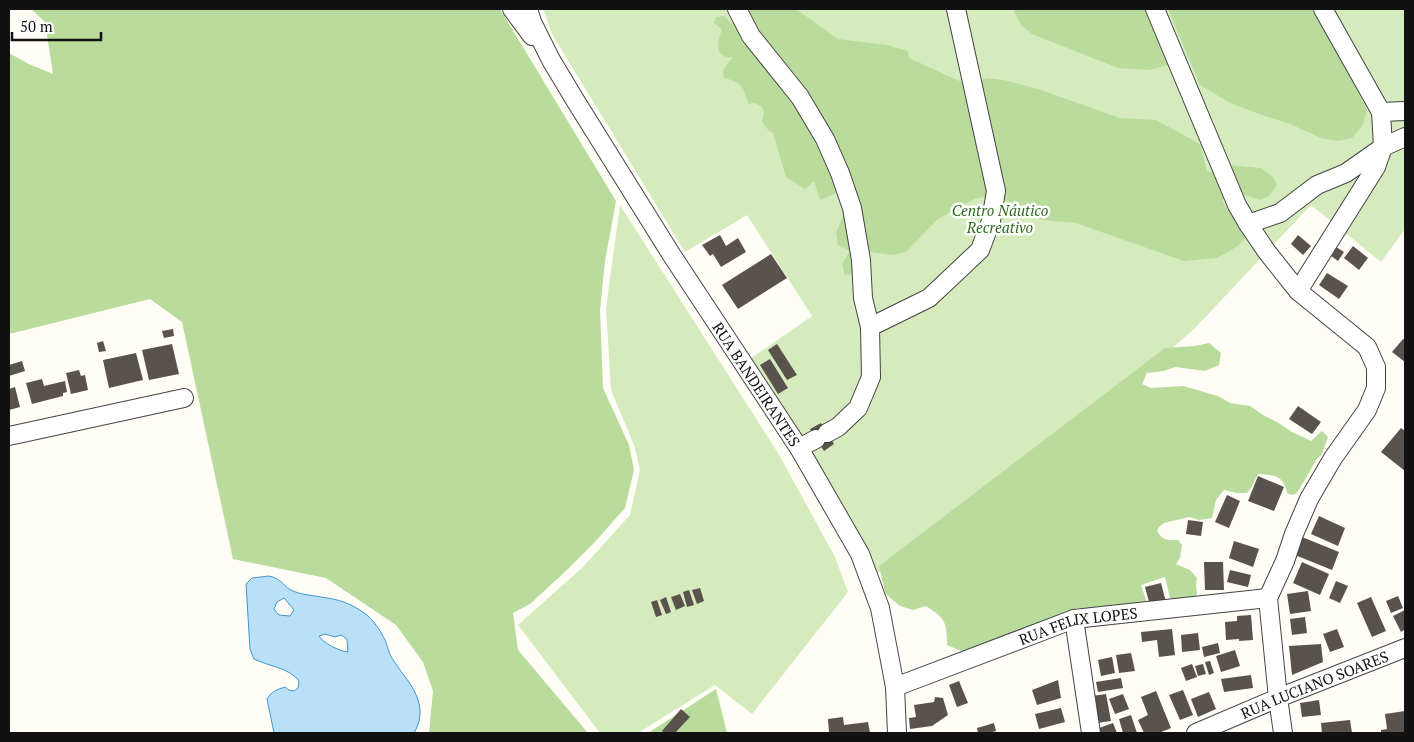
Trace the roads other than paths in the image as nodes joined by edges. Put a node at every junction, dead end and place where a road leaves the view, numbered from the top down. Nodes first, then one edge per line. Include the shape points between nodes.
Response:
1 (512, 9) edge
2 (528, 9) edge
3 (737, 9) edge
4 (956, 9) edge
5 (1156, 9) edge
6 (1323, 9) edge
7 (551, 60) junction
8 (1405, 111) edge
9 (1381, 112) junction
10 (1405, 137) edge
11 (1383, 147) junction
12 (1248, 224) junction
13 (1298, 291) junction
14 (870, 327) junction
15 (184, 398) dead end
16 (9, 436) edge
17 (799, 448) junction
18 (1268, 598) junction
19 (1074, 619) junction
20 (1405, 648) edge
21 (895, 687) junction
22 (1278, 698) junction
23 (897, 733) edge
24 (1091, 733) edge
25 (1196, 733) edge
26 (1283, 733) edge

1 - 7 street, RUA BANDEIRANTES
2 - 7 street, RUA BANDEIRANTES
3 - 14 street via 751,36 800,98 825,139 840,173 852,208 861,260 863,298
4 - 14 street via 996,191 991,221 980,250 929,298
5 - 12 street via 1222,171
6 - 9 street
7 - 17 street, RUA BANDEIRANTES via 671,254
8 - 9 street
9 - 11 street
10 - 11 street
11 - 12 street via 1346,173 1317,185 1280,213
11 - 13 street via 1376,167
12 - 13 street
13 - 18 street via 1367,347 1376,367 1376,388 1367,410 1309,499
14 - 17 street via 871,376 858,408 838,427
15 - 16 street
17 - 21 street, RUA BANDEIRANTES via 860,554 880,608
18 - 19 street, RUA FELIX LOPES
18 - 22 street
19 - 21 street, RUA FELIX LOPES
19 - 24 street
20 - 22 street, RUA LUCIANO SOARES
21 - 23 street, RUA BANDEIRANTES
22 - 25 street, RUA LUCIANO SOARES
22 - 26 street

